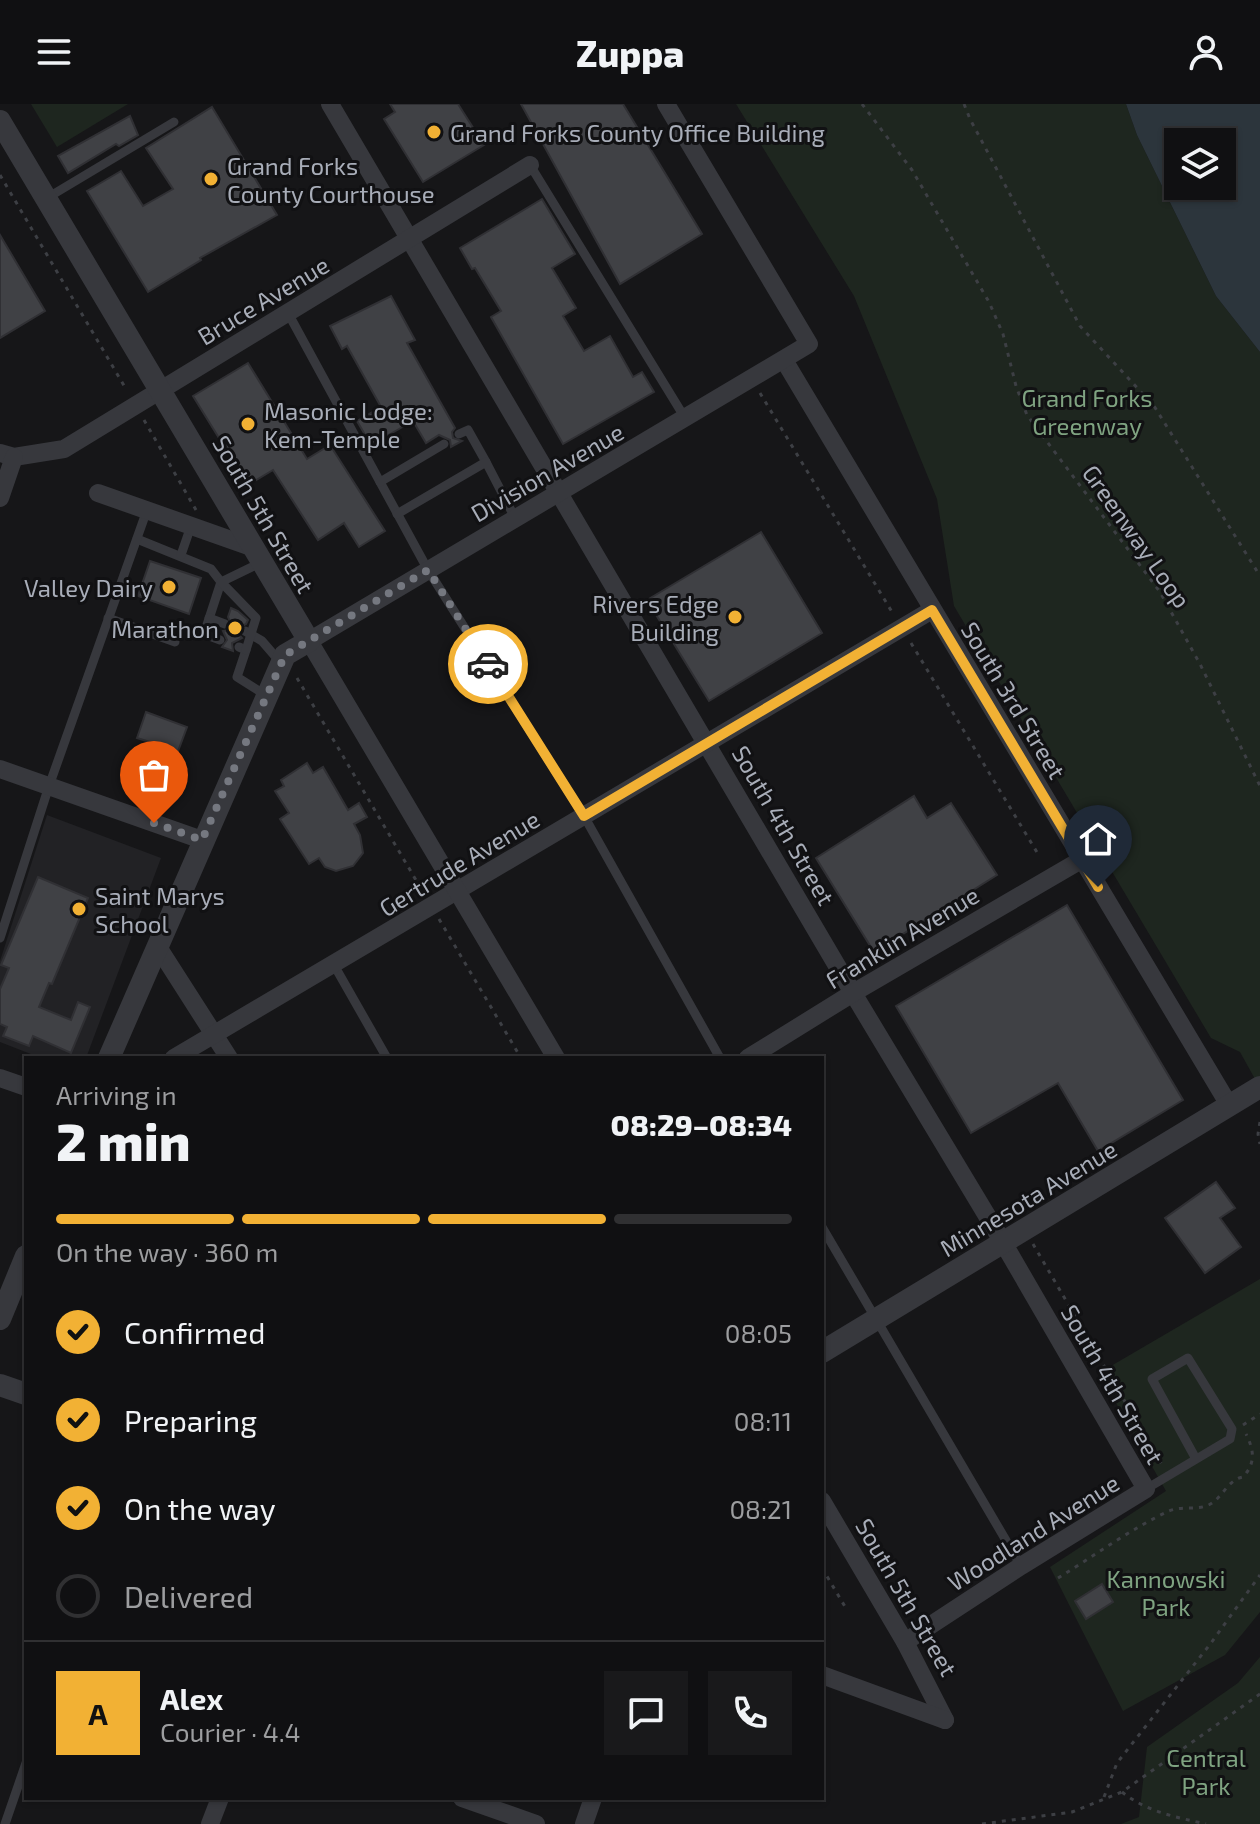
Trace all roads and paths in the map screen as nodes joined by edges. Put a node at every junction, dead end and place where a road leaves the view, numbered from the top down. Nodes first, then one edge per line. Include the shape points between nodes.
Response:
1 (330, 104) edge
2 (666, 104) edge
3 (862, 104) edge
4 (964, 104) edge
5 (0, 121) edge
6 (174, 122) dead end
7 (530, 165) joint
8 (47, 198) junction
9 (410, 238) junction
10 (288, 313) junction
11 (784, 360) junction
12 (161, 390) junction
13 (685, 418) junction
14 (459, 434) dead end
15 (444, 444) dead end
16 (7, 455) edge
17 (486, 462) junction
18 (380, 482) junction
19 (98, 493) dead end
20 (558, 493) junction
21 (0, 498) edge
22 (147, 510) junction
23 (397, 514) junction
24 (515, 518) junction
25 (191, 526) junction
26 (137, 539) junction
27 (181, 555) junction
28 (258, 555) junction
29 (428, 570) junction
30 (1260, 576) edge
31 (221, 582) junction
32 (932, 610) junction
33 (108, 618) junction
34 (209, 618) junction
35 (225, 624) dead end
36 (248, 632) junction
37 (220, 640) dead end
38 (309, 641) junction
39 (175, 642) dead end
40 (281, 663) junction
41 (267, 696) junction
42 (707, 741) junction
43 (0, 769) edge
44 (49, 786) junction
45 (1260, 786) edge
46 (584, 816) junction
47 (202, 840) junction
48 (1081, 860) junction
49 (459, 892) junction
50 (0, 938) edge
51 (158, 947) junction
52 (334, 965) junction
53 (853, 993) junction
54 (215, 1035) junction
55 (110, 1056) edge
56 (178, 1056) edge
57 (228, 1056) edge
58 (386, 1056) edge
59 (555, 1056) edge
60 (719, 1056) edge
61 (751, 1056) edge
62 (0, 1078) edge
63 (24, 1086) edge
64 (1260, 1087) edge
65 (1229, 1105) junction
66 (1260, 1122) edge
67 (1260, 1144) edge
68 (824, 1230) edge
69 (1025, 1231) junction
70 (1004, 1244) junction
71 (24, 1261) edge
72 (0, 1319) edge
73 (877, 1319) junction
74 (824, 1351) edge
75 (0, 1385) edge
76 (24, 1393) edge
77 (1260, 1414) edge
78 (1196, 1459) junction
79 (1168, 1476) junction
80 (1146, 1489) junction
81 (824, 1504) edge
82 (1021, 1566) junction
83 (824, 1571) edge
84 (1260, 1575) edge
85 (1058, 1578) dead end
86 (847, 1610) dead end
87 (905, 1642) junction
88 (824, 1676) edge
89 (1260, 1694) edge
90 (24, 1769) edge
91 (1122, 1792) junction
92 (1104, 1798) junction
93 (219, 1800) edge
94 (468, 1800) edge
95 (592, 1800) edge
96 (5, 1824) edge
97 (210, 1824) edge
98 (536, 1824) edge
99 (584, 1824) edge
100 (982, 1824) edge
101 (1206, 1824) edge

1 - 9 street, South 4th Street
2 - 11 street, Division Avenue via 809,344
3 - 45 path, Greenway Loop via 912,170 989,302 1027,415 1160,592
4 - 30 path via 1080,326 1154,406
5 - 8 street, South 5th Street
6 - 8 lane
7 - 9 street, Bruce Avenue
7 - 13 lane
8 - 12 street, South 5th Street
9 - 10 street, Bruce Avenue
9 - 20 street, South 4th Street
10 - 12 street, Bruce Avenue
10 - 18 lane
11 - 13 street, Division Avenue
11 - 32 street, South 3rd Street
12 - 16 street, Bruce Avenue via 64,449
12 - 28 street, South 5th Street
13 - 20 street, Division Avenue
14 - 17 lane via 468,430
15 - 18 lane
16 - 21 street
17 - 23 lane
17 - 24 lane
18 - 23 lane
19 - 22 street
20 - 24 street, Division Avenue
20 - 42 street, South 4th Street
22 - 25 street
22 - 26 lane
23 - 29 lane
24 - 29 street, Division Avenue
25 - 27 lane
25 - 28 street
26 - 27 lane
26 - 33 lane
27 - 31 lane via 211,569
28 - 31 lane
28 - 38 street, South 5th Street
29 - 38 street, Division Avenue
29 - 46 lane
31 - 34 lane
31 - 36 lane via 256,618
32 - 42 street, Gertrude Avenue
32 - 48 street, South 3rd Street
33 - 39 lane
33 - 44 lane
34 - 35 lane
34 - 37 lane via 204,634
36 - 40 lane
36 - 41 lane via 237,677
38 - 40 street
38 - 49 street, South 5th Street
40 - 41 street
41 - 47 street
42 - 46 street, Gertrude Avenue
42 - 53 street, South 4th Street
43 - 44 street
44 - 47 street
44 - 50 lane
46 - 49 street, Gertrude Avenue
46 - 60 lane
47 - 51 street
48 - 53 street, Franklin Avenue
48 - 65 street, South 3rd Street
49 - 52 street, Gertrude Avenue
49 - 59 street, South 5th Street
51 - 54 street
51 - 55 street
52 - 54 street, Gertrude Avenue
52 - 58 lane
53 - 61 street, Franklin Avenue
53 - 70 street, South 4th Street
54 - 56 street, Gertrude Avenue
54 - 57 street
62 - 63 street
64 - 65 street, Minnesota Avenue
65 - 69 street, Minnesota Avenue
66 - 67 path
68 - 73 lane
69 - 70 street, Minnesota Avenue
69 - 79 path
70 - 73 street, Minnesota Avenue
70 - 80 street, South 4th Street
71 - 72 street
73 - 74 street, Minnesota Avenue
73 - 82 lane
75 - 76 street
77 - 85 path via 1241,1425 1253,1449 1249,1471 1220,1498 1204,1507 1167,1512
78 - 78 lane via 1230,1439 1232,1429 1188,1358 1152,1379
78 - 79 lane
79 - 80 lane
80 - 82 street, Woodland Avenue
81 - 87 street, South 5th Street
82 - 87 street, Woodland Avenue
83 - 86 path
84 - 92 path via 1117,1763
87 - 88 street, South 5th Street via 945,1720
89 - 91 path
90 - 96 lane
91 - 92 path
91 - 101 path via 1162,1814
92 - 100 path via 1072,1812
93 - 97 street
94 - 98 street
95 - 99 street

